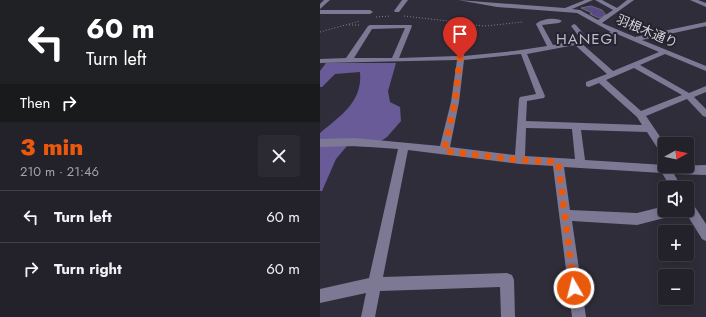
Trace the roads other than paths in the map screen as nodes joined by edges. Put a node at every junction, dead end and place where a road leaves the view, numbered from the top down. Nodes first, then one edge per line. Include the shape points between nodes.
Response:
1 (327, 0) edge
2 (405, 0) edge
3 (461, 0) edge
4 (590, 0) edge
5 (598, 0) edge
6 (693, 0) edge
7 (629, 1) edge
8 (705, 3) edge
9 (320, 7) edge
10 (565, 9) junction
11 (617, 10) junction
12 (320, 12) edge
13 (372, 14) road end
14 (396, 14) road end
15 (559, 21) dead end
16 (464, 23) road end
17 (598, 23) junction
18 (706, 24) edge
19 (574, 26) dead end
20 (618, 32) junction
21 (636, 39) junction
22 (586, 41) junction
23 (578, 44) junction
24 (551, 48) junction
25 (523, 52) junction
26 (665, 52) junction
27 (460, 58) junction
28 (349, 60) junction
29 (395, 60) junction
30 (320, 61) edge
31 (634, 65) junction
32 (706, 69) edge
33 (613, 75) junction
34 (601, 80) junction
35 (589, 84) dead end
36 (706, 89) edge
37 (689, 96) junction
38 (706, 114) edge
39 (640, 115) junction
40 (521, 124) junction
41 (576, 127) junction
42 (649, 129) junction
43 (658, 142) edge
44 (320, 143) edge
45 (404, 146) junction
46 (444, 151) junction
47 (520, 160) junction
48 (558, 162) junction
49 (581, 164) junction
50 (658, 168) edge
51 (694, 170) edge
52 (706, 170) edge
53 (658, 214) edge
54 (564, 215) junction
55 (694, 217) edge
56 (706, 235) edge
57 (374, 284) junction
58 (320, 296) edge
59 (368, 317) edge
60 (508, 317) edge
61 (578, 317) edge

1 - 9 street
2 - 14 street
3 - 10 street, 羽根木通り via 497,5 548,4
4 - 10 street
5 - 11 street
6 - 8 street
7 - 11 street
10 - 17 street, 羽根木通り via 586,14
11 - 17 street
12 - 13 street
15 - 24 street via 539,24
16 - 27 street
17 - 20 street, 羽根木通り
18 - 21 street
19 - 22 street
20 - 21 street, 羽根木通り
20 - 22 street
21 - 26 street, 羽根木通り
22 - 23 street
23 - 24 street
23 - 33 street
24 - 25 street
25 - 27 street
25 - 40 street via 541,96 522,98
26 - 31 street
26 - 32 street, 羽根木通り
27 - 29 street
27 - 46 street via 455,102
28 - 29 street
28 - 29 street via 370,26 409,26
28 - 30 street
31 - 33 street
31 - 37 street
33 - 34 street
34 - 35 street
34 - 39 street
36 - 37 street
37 - 38 street
37 - 39 street
39 - 42 street
40 - 41 street
40 - 47 street
41 - 42 street
41 - 49 street
42 - 43 street
44 - 45 street via 356,142
45 - 46 street
45 - 57 street
46 - 47 street
47 - 48 street
48 - 49 street
48 - 54 street
49 - 50 street
51 - 52 street
53 - 54 street via 636,219
54 - 61 street
55 - 56 street
57 - 58 street
57 - 59 street
57 - 60 street via 507,280

